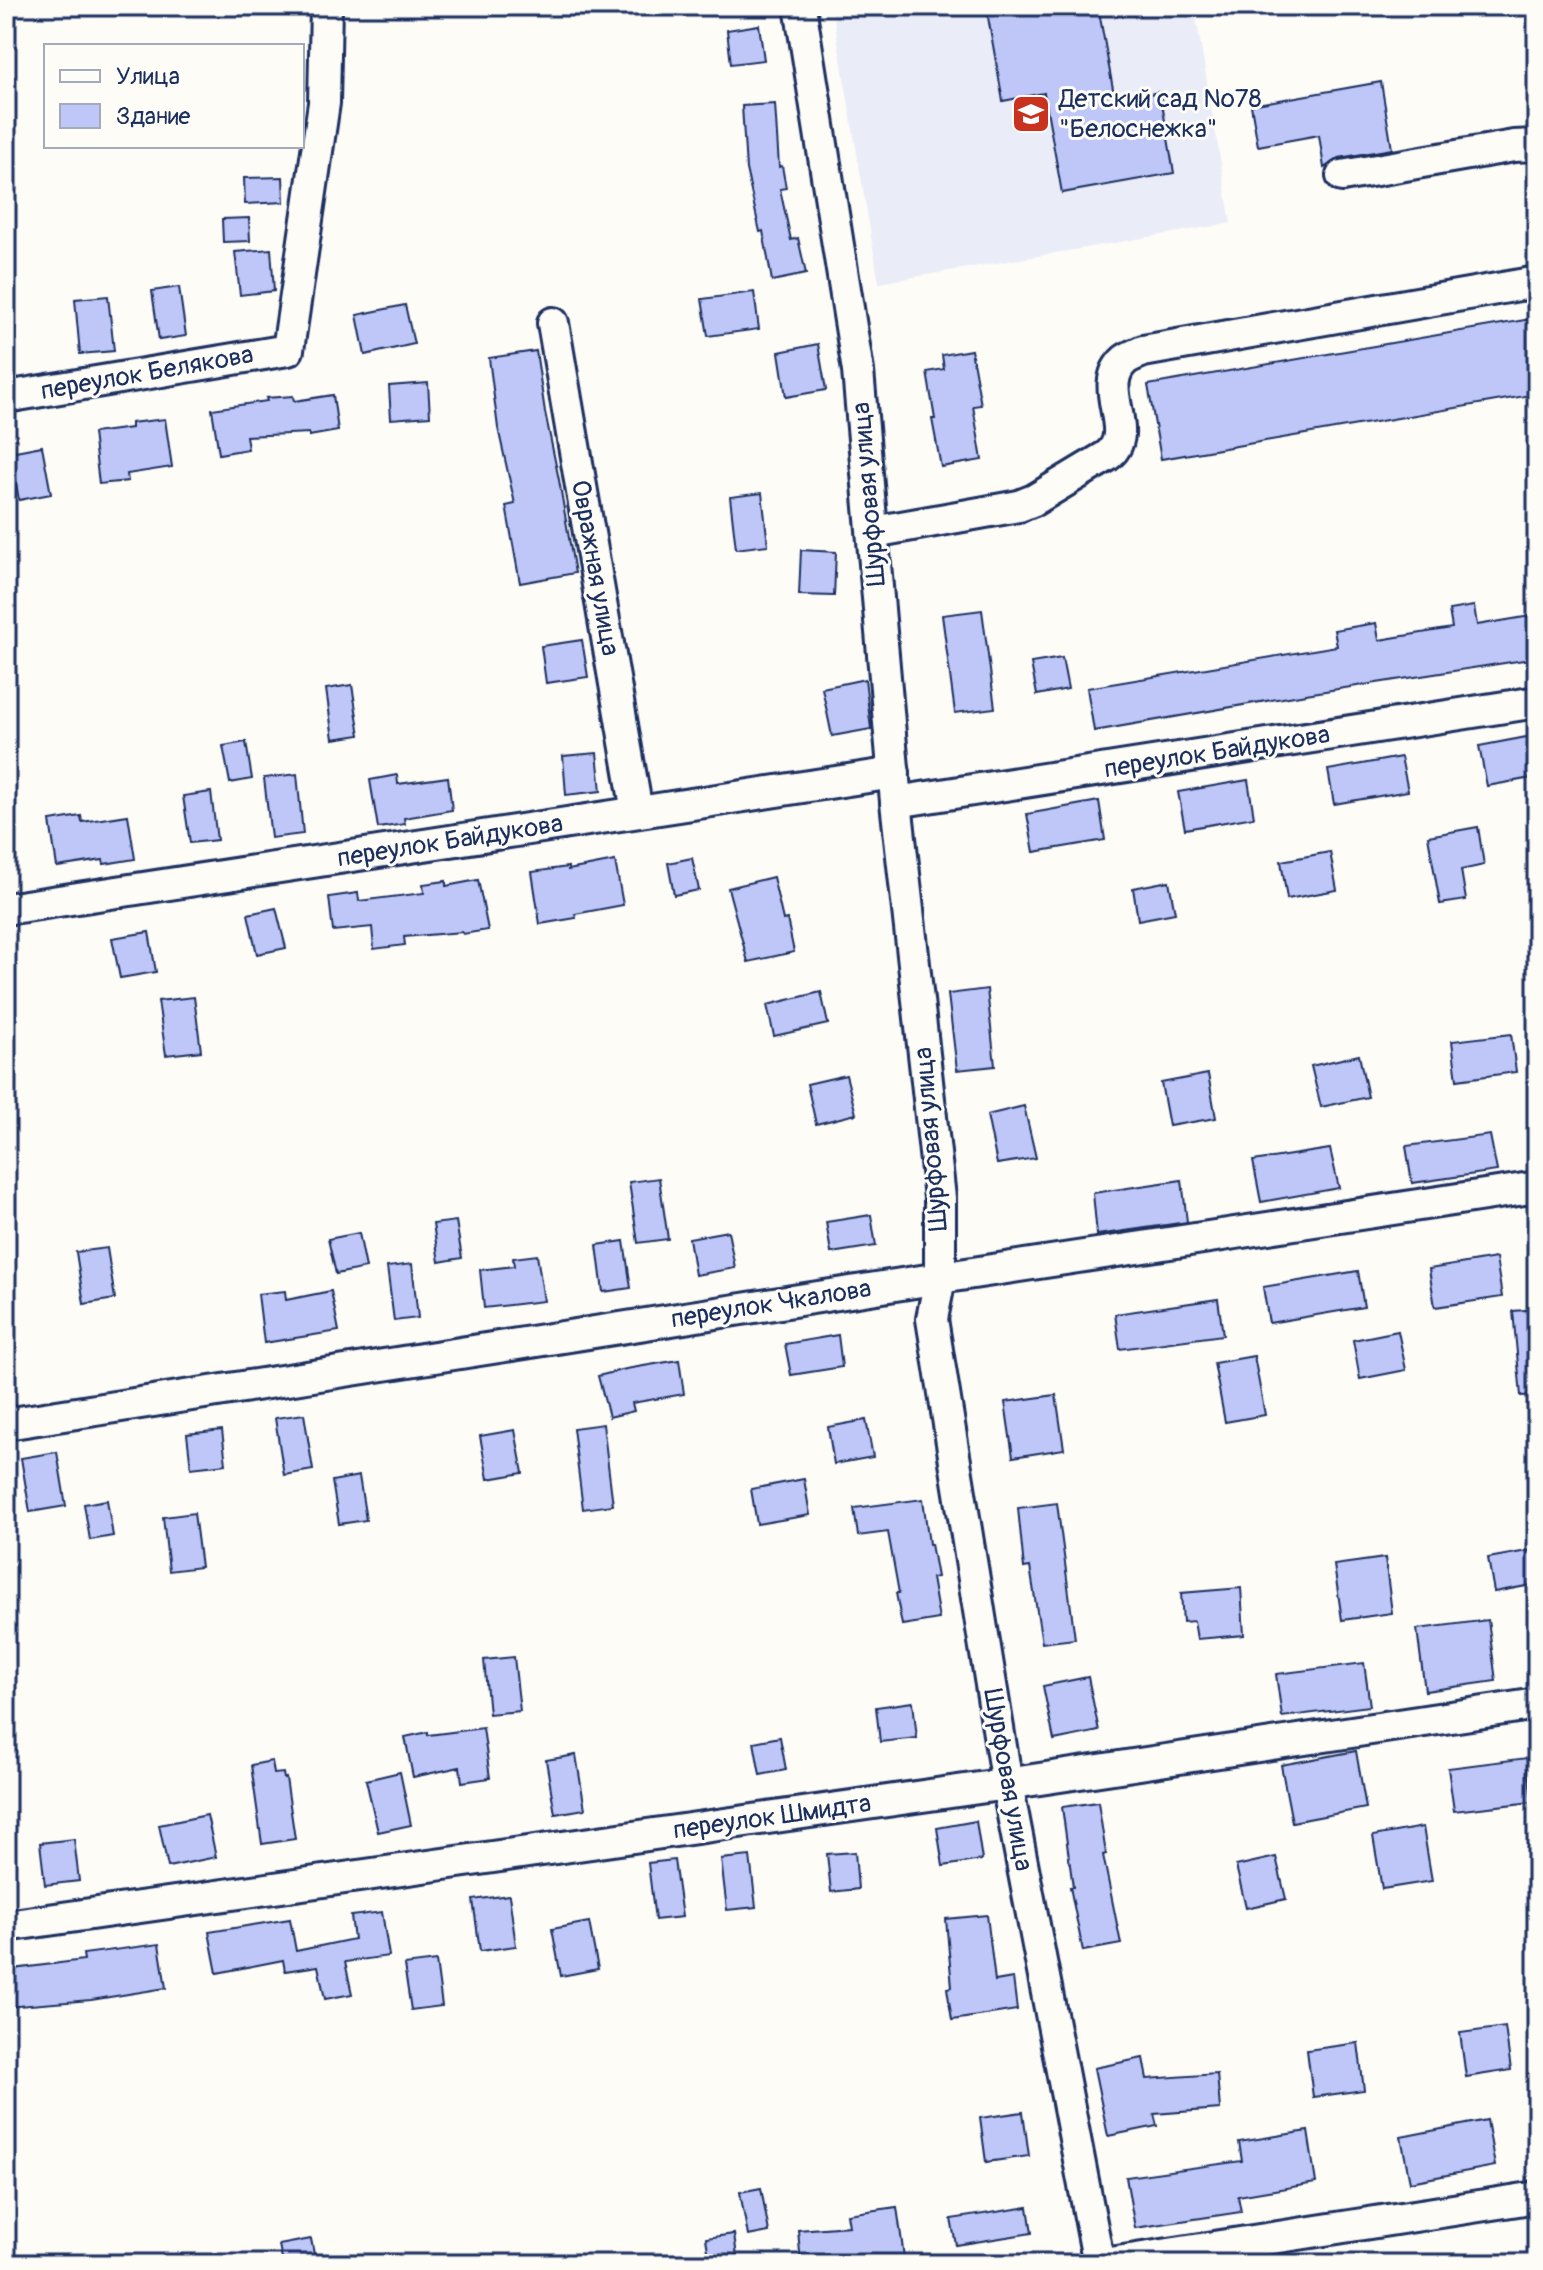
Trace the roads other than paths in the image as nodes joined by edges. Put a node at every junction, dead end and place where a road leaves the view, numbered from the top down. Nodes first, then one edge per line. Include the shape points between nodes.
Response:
1 (326, 6) edge
2 (800, 6) edge
3 (1537, 145) edge
4 (1342, 176) dead end
5 (1537, 282) edge
6 (553, 323) dead end
7 (6, 397) edge
8 (873, 532) junction
9 (1537, 702) edge
10 (895, 787) junction
11 (637, 812) junction
12 (6, 909) edge
13 (1537, 1187) edge
14 (940, 1278) junction
15 (6, 1424) edge
16 (1537, 1704) edge
17 (1007, 1784) junction
18 (6, 1926) edge
19 (1537, 2197) edge
20 (1102, 2264) edge

1 - 7 street, переулок Белякова via 324,103 288,350
2 - 8 street, Шурфовая улица via 858,371
3 - 4 street
5 - 8 street via 1143,351 1116,372 1112,386 1119,442 1107,456 1019,506
6 - 11 street, Овражная улица
8 - 10 street, Шурфовая улица
9 - 10 street, переулок Байдукова
10 - 11 street, переулок Байдукова
10 - 14 street, Шурфовая улица via 940,1198
11 - 12 street, переулок Байдукова
13 - 14 street, переулок Чкалова
14 - 15 street, переулок Чкалова
14 - 17 street, Шурфовая улица via 932,1319
16 - 17 street, переулок Шмидта
17 - 18 street, переулок Шмидта
17 - 20 street, Шурфовая улица
19 - 20 street

